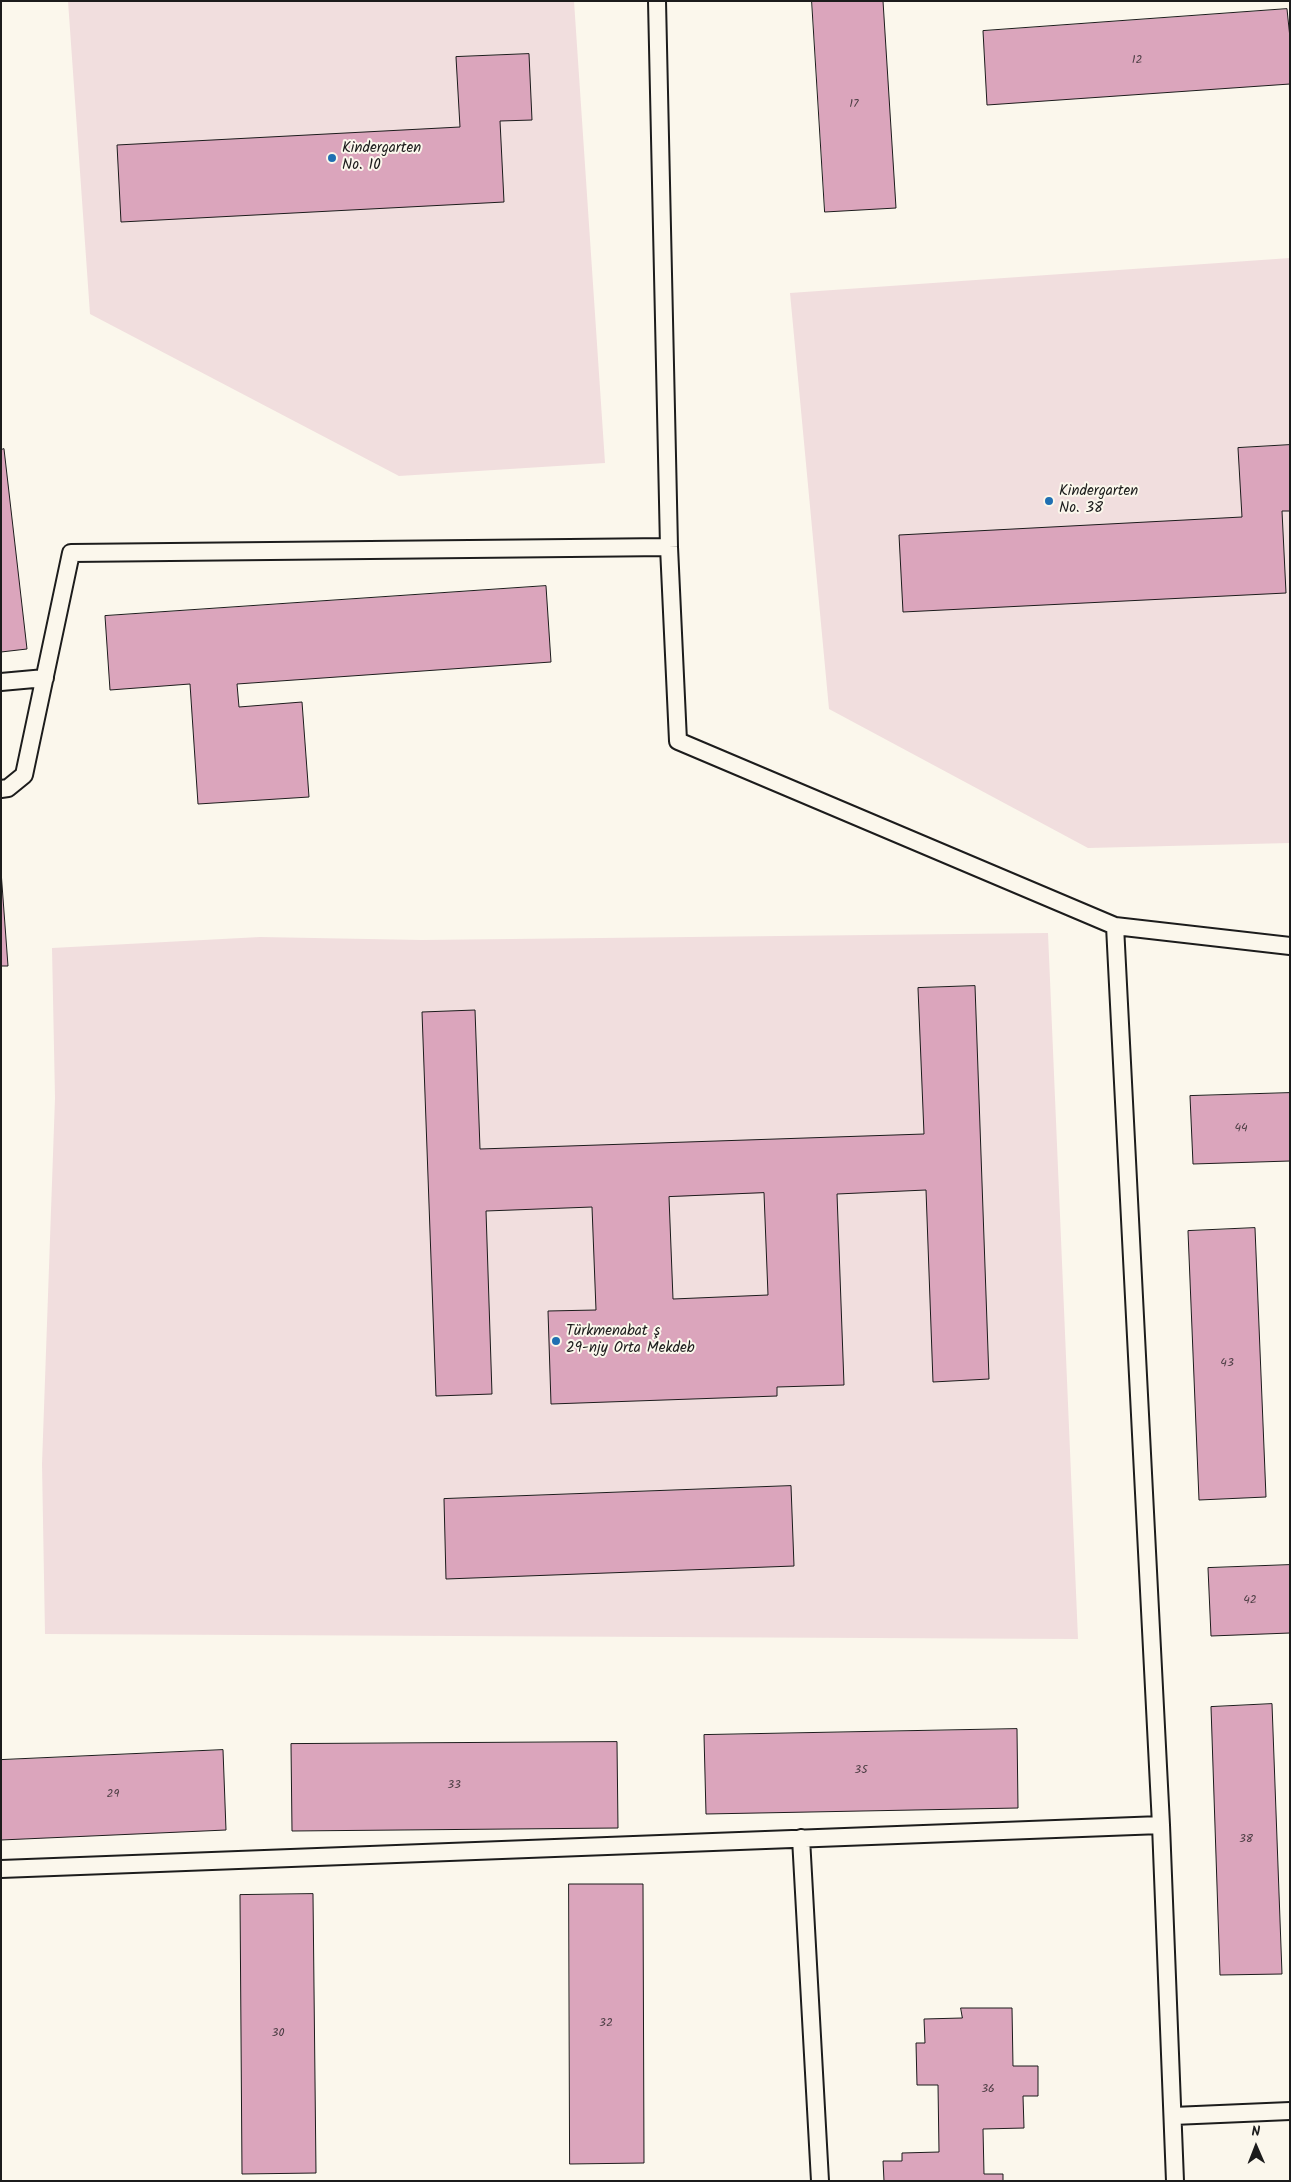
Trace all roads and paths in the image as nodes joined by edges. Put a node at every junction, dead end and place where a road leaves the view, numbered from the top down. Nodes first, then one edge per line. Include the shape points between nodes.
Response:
1 (657, 1) edge
2 (669, 547) junction
3 (45, 678) junction
4 (1, 682) edge
5 (1, 789) edge
6 (1114, 926) junction
7 (1290, 946) edge
8 (1161, 1825) junction
9 (801, 1838) junction
10 (1, 1869) edge
11 (1290, 2111) edge
12 (1173, 2116) junction
13 (820, 2181) edge
14 (1175, 2181) edge

1 - 2 lane
2 - 3 lane via 71,553
2 - 6 lane via 678,741
3 - 4 lane
3 - 5 lane via 24,775 8,788
6 - 7 lane
6 - 8 lane
8 - 9 lane
8 - 12 lane
9 - 10 lane
9 - 13 lane
11 - 12 lane
12 - 14 lane

